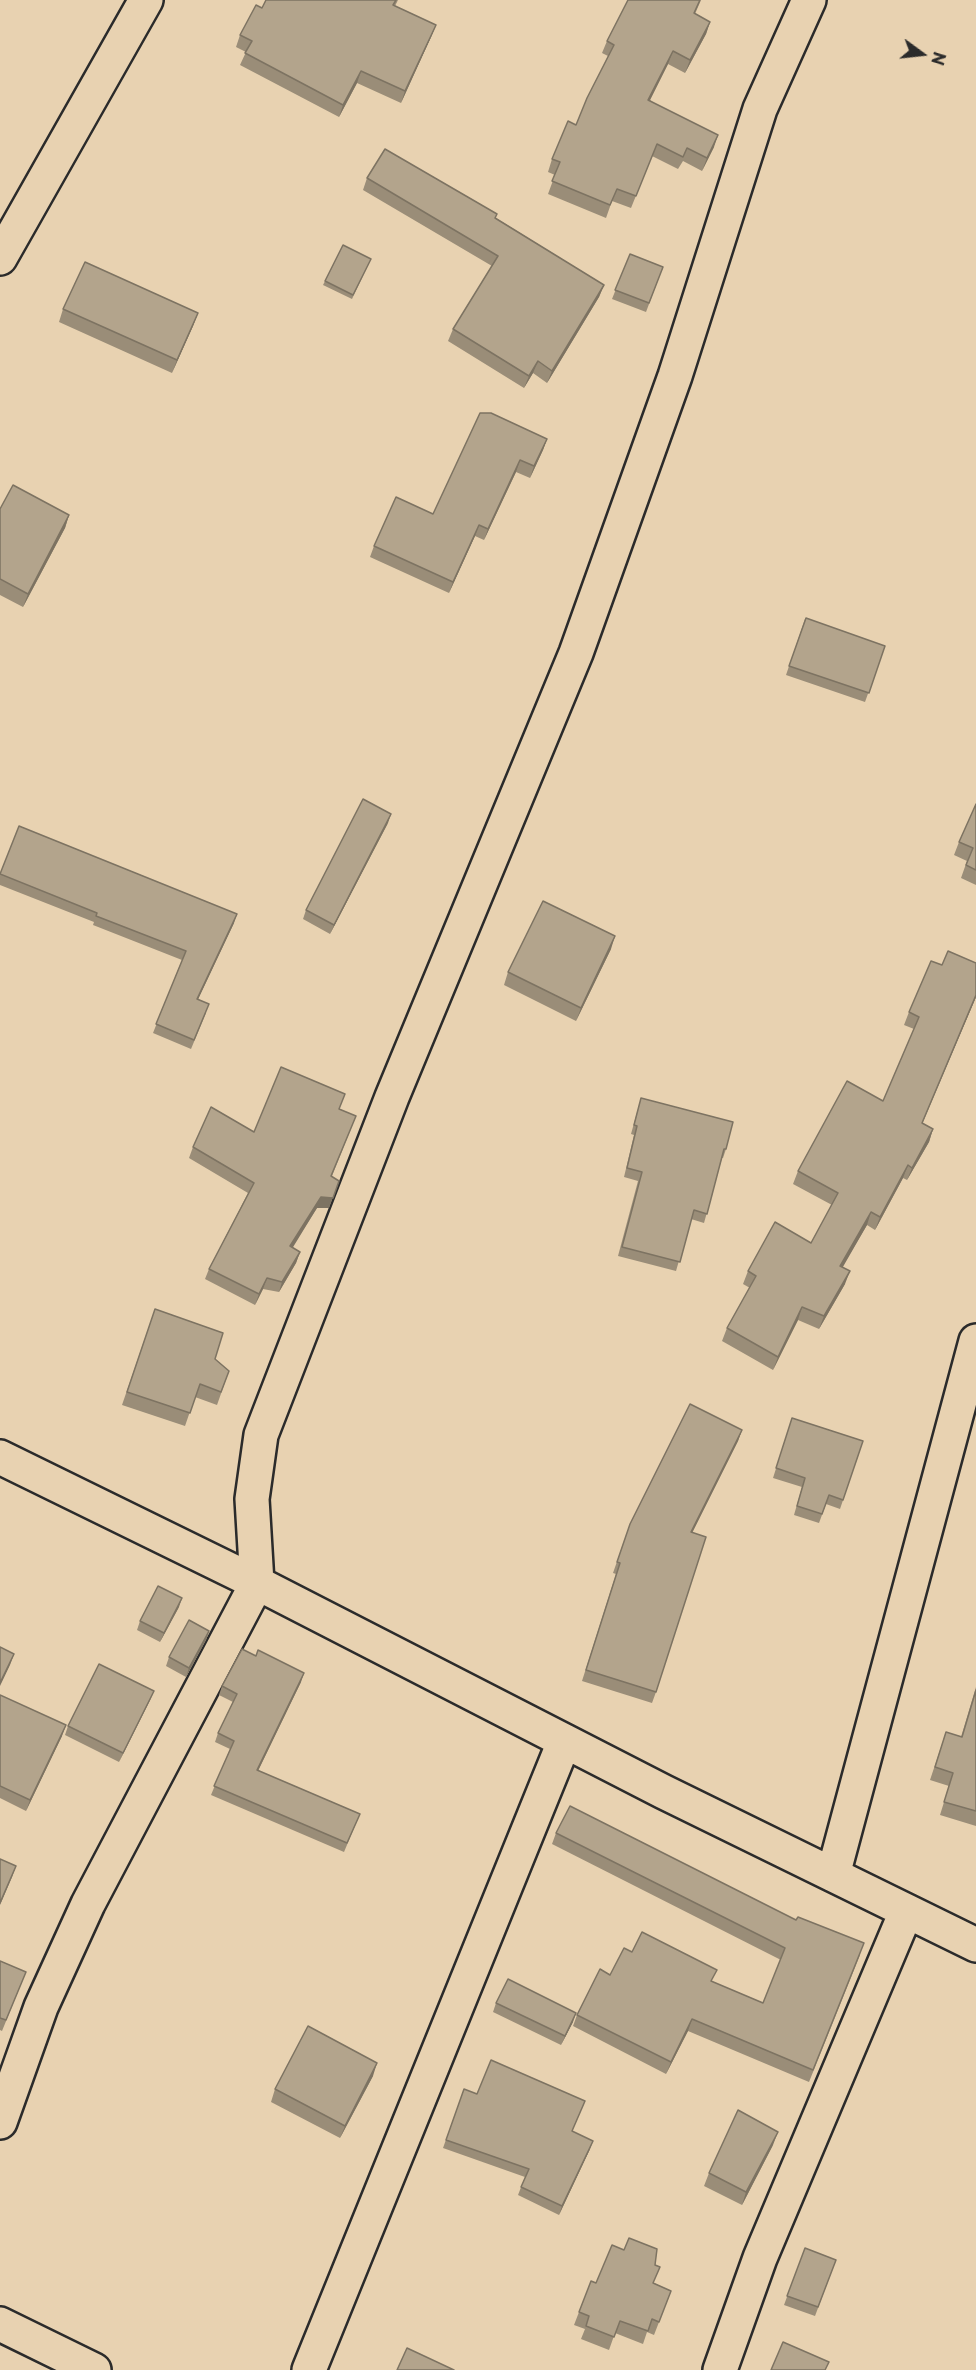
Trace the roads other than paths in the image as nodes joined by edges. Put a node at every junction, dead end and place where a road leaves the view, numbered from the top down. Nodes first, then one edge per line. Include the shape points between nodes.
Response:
1 (146, 0) edge
2 (808, 0) edge
3 (0, 258) edge
4 (976, 1341) edge
5 (0, 1457) edge
6 (257, 1582) junction
7 (564, 1742) junction
8 (832, 1875) junction
9 (906, 1912) junction
10 (976, 1945) edge
11 (0, 2122) edge
12 (0, 2324) edge
13 (94, 2370) edge
14 (309, 2370) edge
15 (720, 2370) edge

1 - 3 street
2 - 6 street via 760,109 675,376 576,653 392,1097 261,1435 252,1499
4 - 8 street
5 - 6 street
6 - 7 street
6 - 11 street via 88,1904 41,2007
7 - 8 street
7 - 14 street
8 - 9 street
9 - 10 street
9 - 15 street via 760,2258
12 - 13 street

